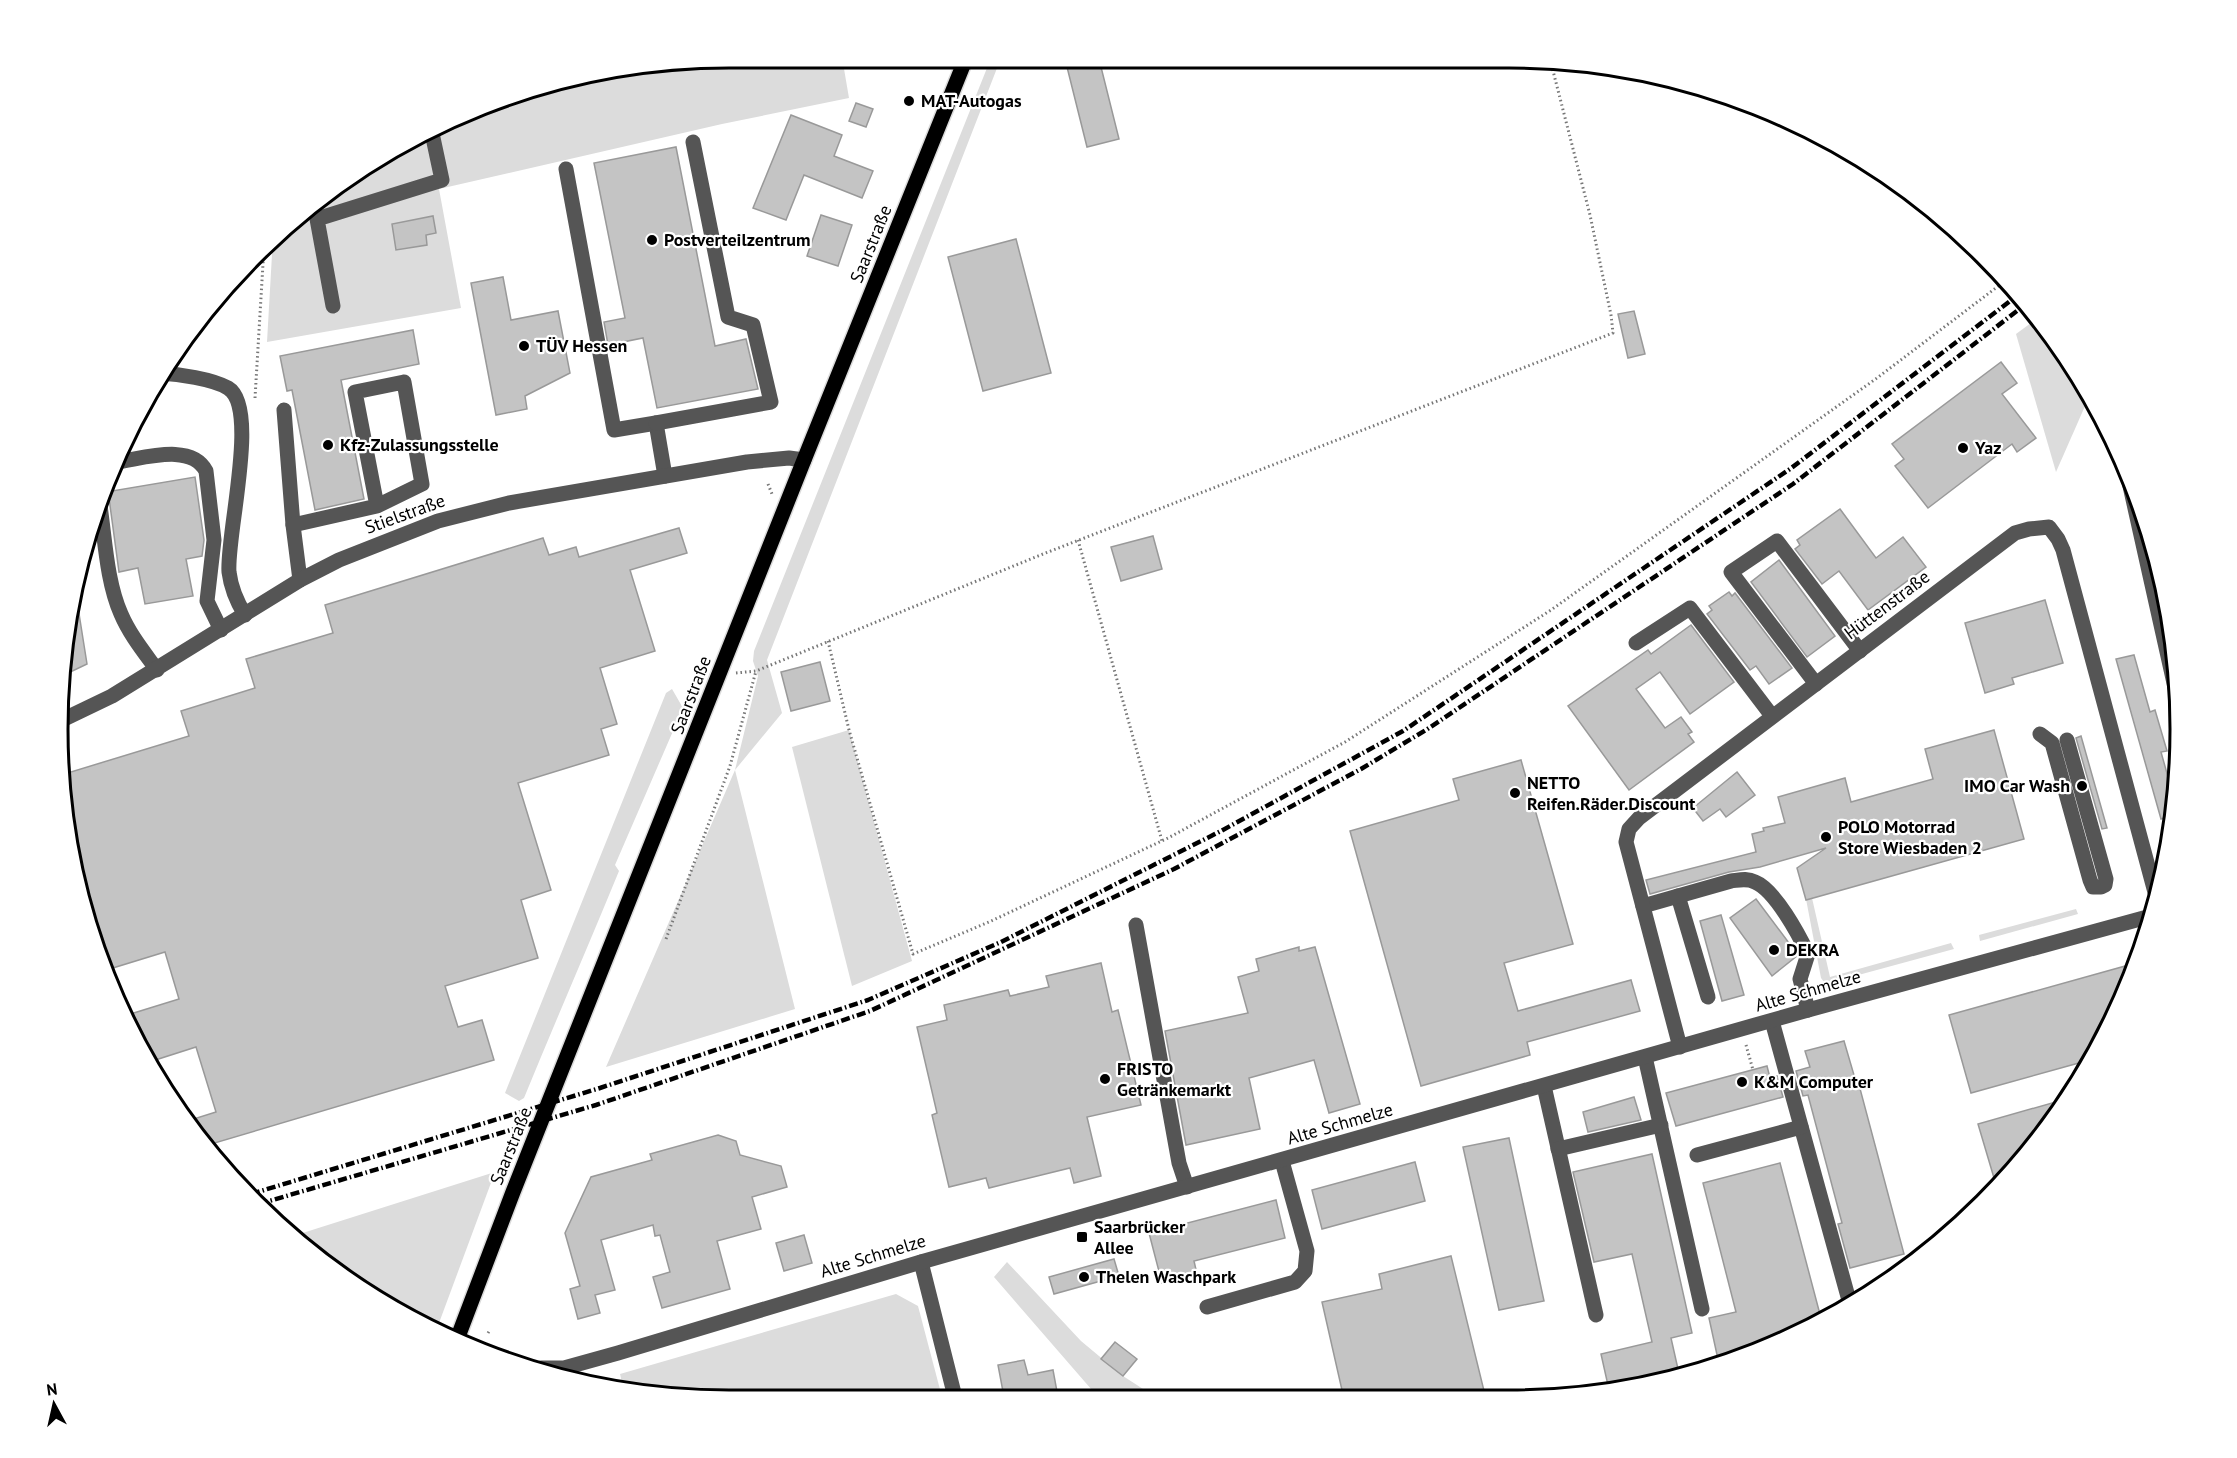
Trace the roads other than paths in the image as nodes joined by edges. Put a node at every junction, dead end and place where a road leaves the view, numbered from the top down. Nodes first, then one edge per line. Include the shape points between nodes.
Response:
1 (962, 68) edge
2 (433, 138) edge
3 (693, 142) dead end
4 (566, 170) dead end
5 (333, 306) dead end
6 (171, 374) edge
7 (284, 410) dead end
8 (656, 423) junction
9 (804, 460) junction
10 (125, 461) edge
11 (665, 476) junction
12 (377, 506) junction
13 (102, 519) edge
14 (293, 525) junction
15 (2144, 547) edge
16 (300, 580) junction
17 (244, 615) junction
18 (2161, 626) edge
19 (221, 630) junction
20 (1636, 643) dead end
21 (1860, 651) junction
22 (157, 670) junction
23 (1816, 684) junction
24 (68, 717) edge
25 (1772, 717) junction
26 (2040, 734) dead end
27 (2067, 740) dead end
28 (2152, 880) edge
29 (1678, 896) junction
30 (1643, 906) junction
31 (2141, 919) edge
32 (1136, 925) dead end
33 (1708, 997) dead end
34 (1808, 1010) junction
35 (1772, 1021) junction
36 (1680, 1047) junction
37 (1645, 1057) junction
38 (1544, 1086) junction
39 (1661, 1125) junction
40 (1801, 1127) junction
41 (1558, 1149) junction
42 (1697, 1155) dead end
43 (1282, 1161) junction
44 (1187, 1187) junction
45 (921, 1262) junction
46 (1848, 1296) edge
47 (1207, 1307) dead end
48 (1702, 1309) dead end
49 (1596, 1315) dead end
50 (460, 1333) edge
51 (558, 1368) edge
52 (953, 1390) edge

1 - 9 main road, Saarstraße
2 - 5 street via 442,180 316,219
3 - 8 street via 728,317 753,325 771,402
4 - 8 street via 614,430
6 - 17 street via 228,388 238,400 243,429 229,571 235,598
7 - 14 street
8 - 11 street
9 - 11 street, Stielstraße via 773,459
9 - 50 main road, Saarstraße
10 - 19 street via 175,454 202,463 214,540 207,601
11 - 16 street, Stielstraße via 472,511 366,549
12 - 12 street via 422,484 404,381 355,392
12 - 14 street
13 - 22 street via 120,612
14 - 16 street
15 - 18 street
16 - 17 street, Stielstraße
17 - 19 street, Stielstraße
19 - 22 street, Stielstraße
20 - 25 street via 1690,608
21 - 23 street, Hüttenstraße
21 - 23 street via 1777,541 1731,572
21 - 28 street, Hüttenstraße via 2015,533 2049,527 2063,550
22 - 24 street, Stielstraße
23 - 25 street, Hüttenstraße
25 - 30 street, Hüttenstraße via 1639,818 1629,830 1626,842
26 - 27 street via 2052,742 2090,880 2093,887 2101,888 2106,879
29 - 30 street
29 - 33 street
29 - 34 street via 1731,881 1757,882 1783,910 1808,954 1800,979
30 - 36 street, Hüttenstraße
31 - 34 street, Alte Schmelze
32 - 44 street via 1179,1163
34 - 35 street, Alte Schmelze
35 - 36 street, Alte Schmelze
35 - 40 street
36 - 37 street, Alte Schmelze
37 - 38 street, Alte Schmelze
37 - 39 street
38 - 41 street
38 - 43 street, Alte Schmelze
39 - 41 street
39 - 48 street
40 - 42 street
40 - 46 street
41 - 49 street
43 - 44 street, Alte Schmelze
43 - 47 street via 1307,1251 1305,1271 1295,1282
44 - 45 street, Alte Schmelze
45 - 51 street, Alte Schmelze
45 - 52 street

